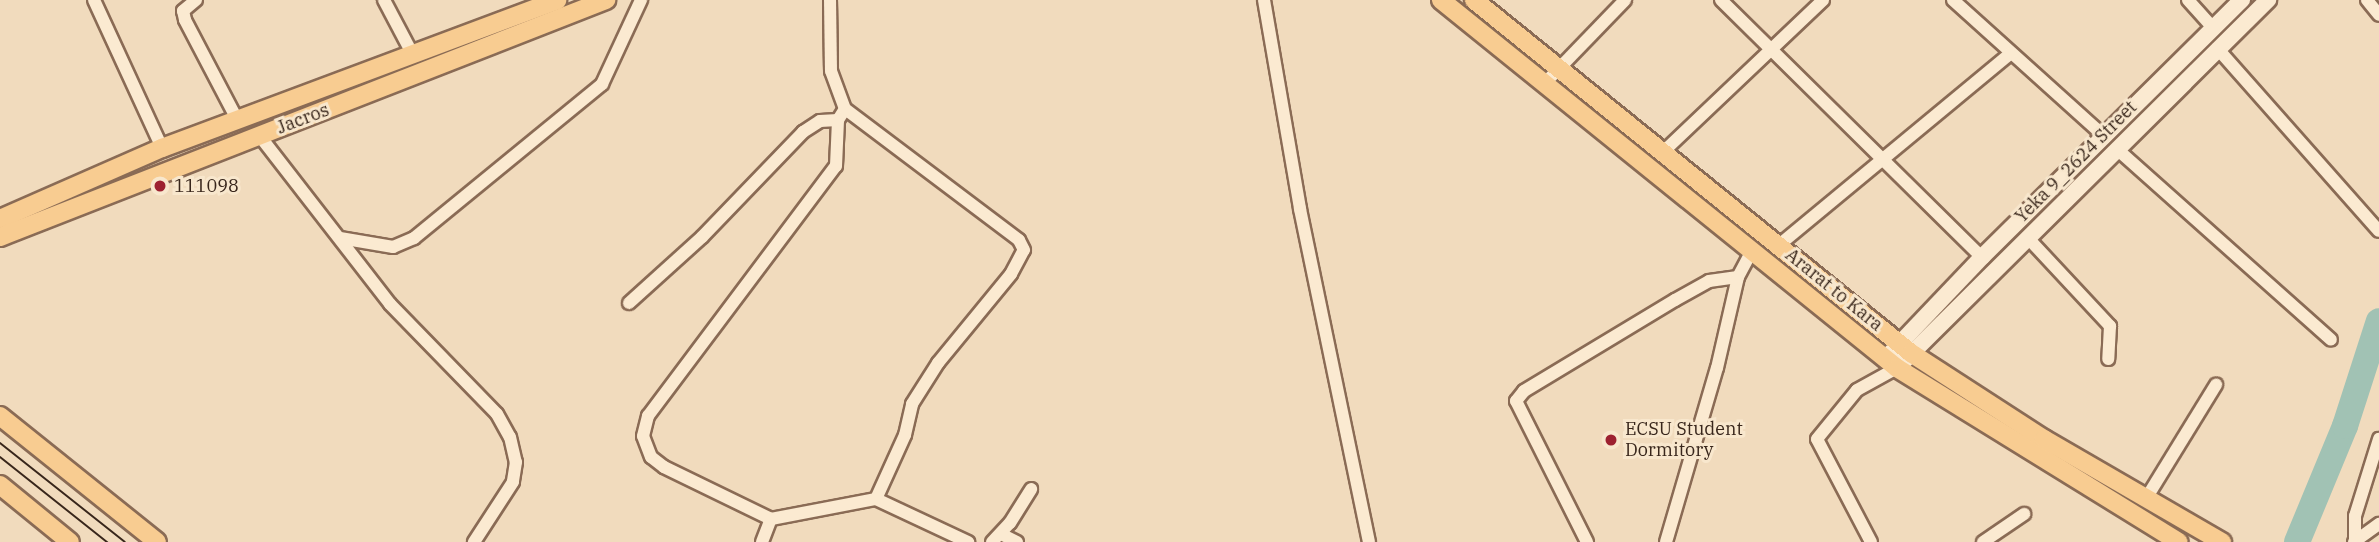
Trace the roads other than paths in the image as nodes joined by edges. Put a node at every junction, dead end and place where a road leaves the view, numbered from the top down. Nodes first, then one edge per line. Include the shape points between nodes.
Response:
1 (94, 0) edge
2 (196, 0) edge
3 (384, 0) edge
4 (556, 0) edge
5 (563, 0) edge
6 (606, 0) edge
7 (641, 0) edge
8 (830, 0) edge
9 (1264, 0) edge
10 (1441, 0) edge
11 (1474, 0) edge
12 (1625, 0) edge
13 (1721, 0) edge
14 (1823, 0) edge
15 (1953, 0) edge
16 (2188, 0) edge
17 (2242, 0) edge
18 (2268, 0) edge
19 (2367, 0) edge
20 (2379, 15) edge
21 (571, 17) junction
22 (2213, 28) junction
23 (2217, 48) junction
24 (1769, 50) junction
25 (412, 53) junction
26 (2010, 54) junction
27 (1556, 69) junction
28 (1544, 85) junction
29 (841, 114) junction
30 (237, 119) junction
31 (259, 135) junction
32 (2105, 137) junction
33 (162, 148) junction
34 (2118, 150) junction
35 (1662, 153) junction
36 (1882, 158) junction
37 (0, 219) edge
38 (2379, 231) edge
39 (0, 237) edge
40 (2027, 237) junction
41 (340, 238) junction
42 (1779, 245) junction
43 (1751, 253) junction
44 (1982, 257) junction
45 (1738, 277) junction
46 (1942, 298) junction
47 (629, 303) dead end
48 (1955, 309) junction
49 (2331, 340) dead end
50 (1905, 348) junction
51 (2108, 359) dead end
52 (1891, 364) junction
53 (2216, 384) dead end
54 (0, 416) edge
55 (2044, 439) junction
56 (2379, 439) edge
57 (2031, 455) junction
58 (0, 485) edge
59 (1031, 489) dead end
60 (2147, 497) junction
61 (876, 499) junction
62 (2024, 514) dead end
63 (771, 519) junction
64 (2379, 524) edge
65 (996, 538) edge
66 (1365, 540) edge
67 (2354, 541) edge
68 (70, 542) edge
69 (157, 542) edge
70 (474, 542) edge
71 (762, 542) edge
72 (968, 542) edge
73 (1017, 542) edge
74 (1587, 542) edge
75 (1666, 542) edge
76 (1871, 542) edge
77 (1983, 542) edge
78 (2179, 542) edge
79 (2222, 542) edge

1 - 33 street
2 - 30 street via 183,11 185,20
3 - 25 street
4 - 25 main road, Jacros
5 - 21 main road
6 - 21 main road, Jacros
7 - 41 street via 602,84 414,238 393,247
8 - 29 street via 831,71
9 - 66 street
10 - 28 main road, Ararat to Kara
11 - 27 main road, Ararat to Kara
12 - 27 street
13 - 24 street
14 - 24 street
15 - 26 street
16 - 22 street
17 - 22 main road, Yeka 9_2624 Street
18 - 23 main road, Yeka 9_2624 Street
19 - 20 street
21 - 31 main road, Jacros
22 - 32 main road, Yeka 9_2624 Street
23 - 34 main road, Yeka 9_2624 Street
23 - 38 street
24 - 35 street
24 - 36 street
25 - 30 main road, Jacros
26 - 32 street
26 - 36 street
27 - 28 street
27 - 35 main road, Ararat to Kara
28 - 43 main road, Ararat to Kara
29 - 47 street via 803,132 702,237
29 - 61 street via 1019,240 1024,250 1011,274 938,363 912,404 905,435
29 - 63 street via 836,166 648,416 643,436 651,457 664,467
30 - 33 main road, Jacros
31 - 39 main road, Jacros
31 - 41 street
32 - 44 main road, Yeka 9_2624 Street
33 - 37 main road, Jacros
34 - 40 main road, Yeka 9_2624 Street
34 - 49 street
35 - 42 main road, Ararat to Kara
36 - 42 street
36 - 44 street
40 - 48 main road, Yeka 9_2624 Street
40 - 51 street via 2110,326
41 - 70 street via 390,304 497,414 510,437 516,462 513,482
42 - 50 main road, Ararat to Kara
43 - 45 street
43 - 52 main road, Ararat to Kara
44 - 46 main road, Yeka 9_2624 Street
45 - 74 street via 1709,281 1524,391 1516,401
45 - 75 street via 1717,368
46 - 48 main road
46 - 50 main road, Yeka 9_2624 Street
48 - 50 main road, Yeka 9_2624 Street
50 - 52 main road
50 - 55 main road, Ararat to Kara
52 - 57 main road, Ararat to Kara
52 - 76 street via 1857,390 1817,439
53 - 60 street
54 - 69 main road
55 - 57 main road
55 - 60 main road, Ararat to Kara
56 - 67 street via 2355,516
57 - 78 main road, Ararat to Kara
58 - 68 main road
59 - 65 street
60 - 79 main road, Ararat to Kara
61 - 63 street
61 - 72 street
62 - 77 street
63 - 71 street
64 - 67 street
65 - 73 street

